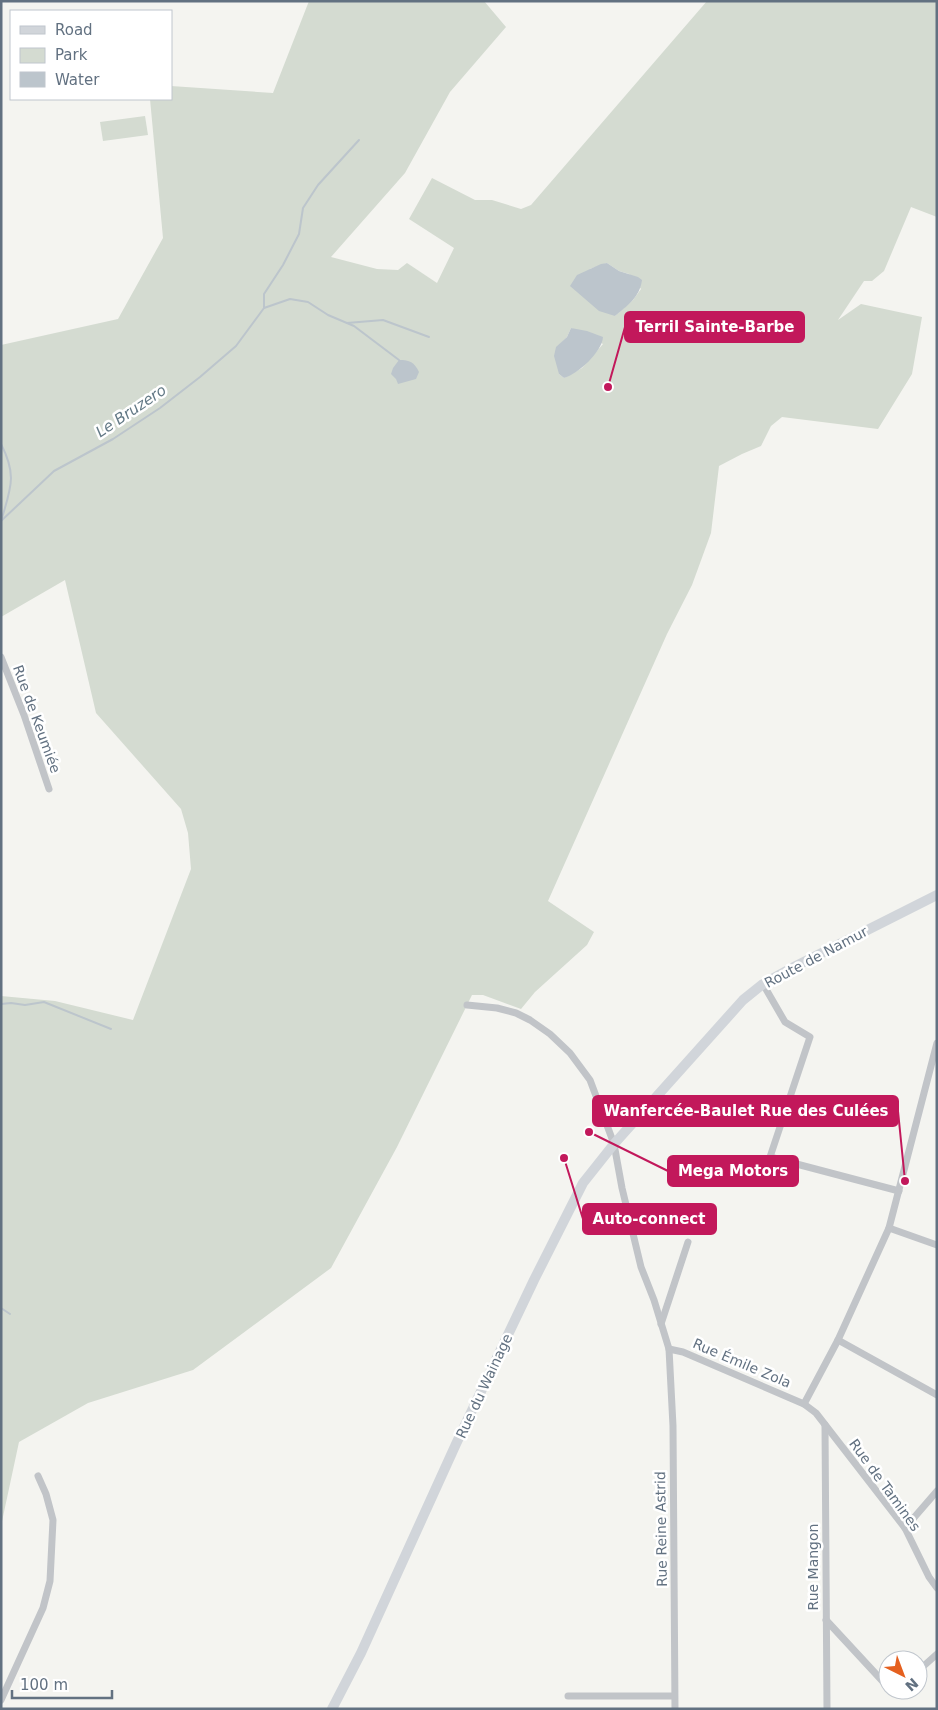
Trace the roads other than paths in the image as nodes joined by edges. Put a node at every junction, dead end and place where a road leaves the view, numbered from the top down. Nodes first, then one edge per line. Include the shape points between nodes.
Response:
1 (1, 657) edge
2 (49, 789) dead end
3 (937, 895) edge
4 (763, 984) junction
5 (467, 1005) dead end
6 (937, 1043) edge
7 (668, 1082) joint
8 (614, 1144) junction
9 (899, 1191) junction
10 (889, 1228) junction
11 (688, 1242) dead end
12 (937, 1245) edge
13 (661, 1324) junction
14 (838, 1340) junction
15 (669, 1349) junction
16 (937, 1396) edge
17 (804, 1404) junction
18 (825, 1425) junction
19 (38, 1476) dead end
20 (937, 1491) edge
21 (905, 1528) junction
22 (937, 1588) edge
23 (826, 1620) junction
24 (878, 1675) edge
25 (568, 1696) dead end
26 (674, 1696) junction
27 (1, 1700) edge
28 (332, 1709) edge
29 (674, 1709) edge
30 (827, 1709) edge

1 - 2 street, Rue de Keumiée
3 - 4 main road, Route de Namur
4 - 7 main road, Route de Namur via 742,1000
4 - 9 street via 785,1022 810,1037 770,1157
5 - 8 street, Rue Reine Astrid via 497,1008 523,1017 550,1034 570,1053 590,1080
6 - 9 street
7 - 8 main road, Rue du Wainage
8 - 13 street, Rue Reine Astrid via 641,1267
8 - 28 main road, Rue du Wainage via 583,1183 534,1280
9 - 10 street
10 - 12 street
10 - 14 street
11 - 13 street
13 - 15 street, Rue Reine Astrid
14 - 16 street
14 - 17 street
15 - 17 street, Rue Émile Zola
15 - 26 street, Rue Reine Astrid via 673,1426
17 - 18 street, Rue de Tamines
18 - 21 street, Rue de Tamines
18 - 23 street, Rue Mangon
19 - 27 street via 53,1520 50,1581 43,1608
20 - 21 street
21 - 22 street, Rue de Tamines
23 - 24 street
23 - 30 street, Rue Mangon
25 - 26 street
26 - 29 street, Rue Reine Astrid

